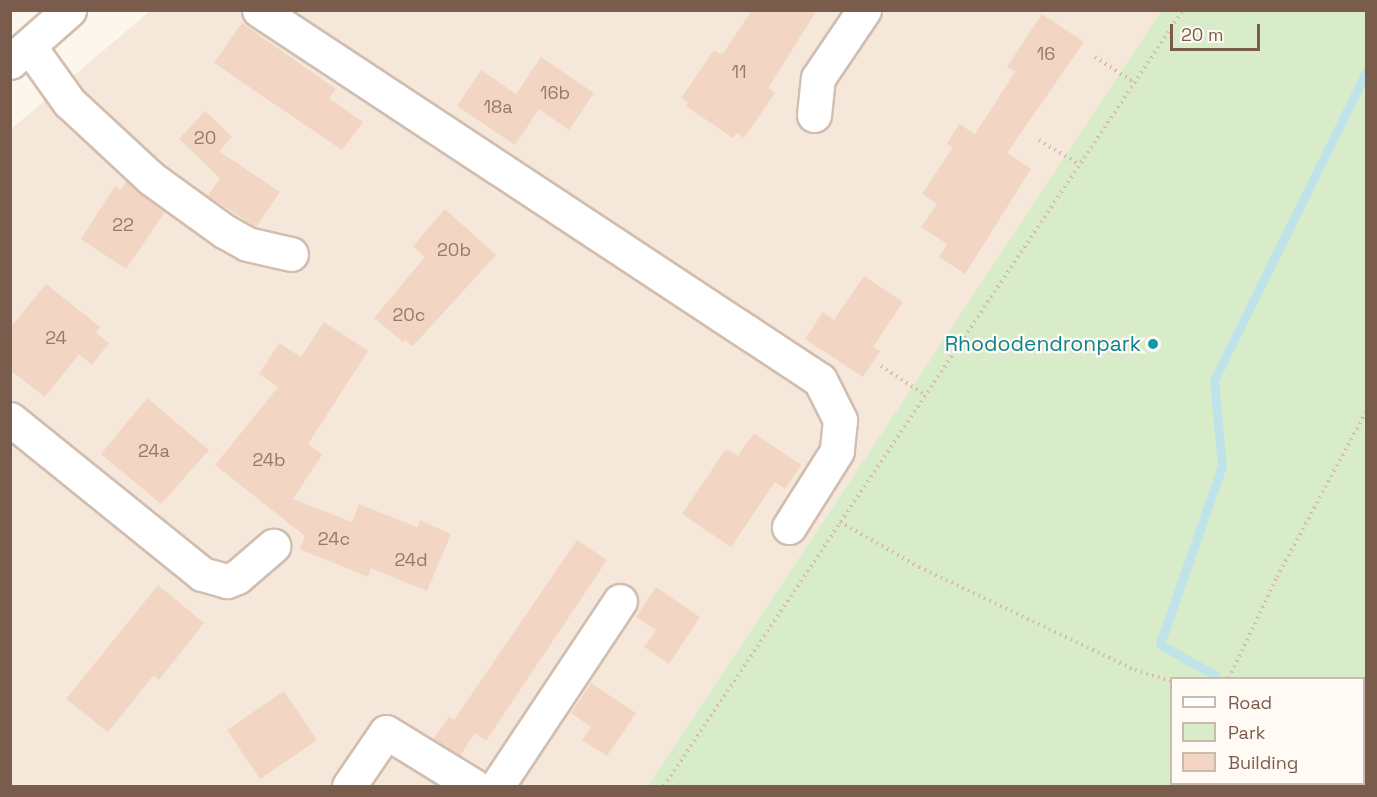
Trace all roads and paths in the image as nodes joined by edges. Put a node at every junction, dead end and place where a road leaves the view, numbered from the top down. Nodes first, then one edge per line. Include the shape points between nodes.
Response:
1 (69, 10) edge
2 (259, 10) edge
3 (864, 10) edge
4 (1183, 10) edge
5 (20, 54) edge
6 (1095, 57) dead end
7 (1135, 83) junction
8 (814, 115) dead end
9 (1040, 140) dead end
10 (1080, 165) junction
11 (291, 254) dead end
12 (881, 366) dead end
13 (925, 395) junction
14 (1366, 412) edge
15 (10, 419) edge
16 (840, 522) junction
17 (789, 527) dead end
18 (273, 546) dead end
19 (620, 601) dead end
20 (1229, 677) edge
21 (1170, 680) edge
22 (349, 786) edge
23 (474, 786) edge
24 (497, 786) edge
25 (664, 786) edge

1 - 5 street
2 - 17 street via 820,380 840,420 837,451
3 - 8 street via 818,78
4 - 7 path
5 - 11 street via 152,179 247,244
6 - 7 path
7 - 10 path
9 - 10 path
10 - 13 path
12 - 13 path
13 - 16 path
14 - 20 path via 1277,578
15 - 18 street via 202,574 227,581
16 - 21 path via 920,567 1135,670
16 - 25 path
19 - 24 street
22 - 23 street via 386,732

